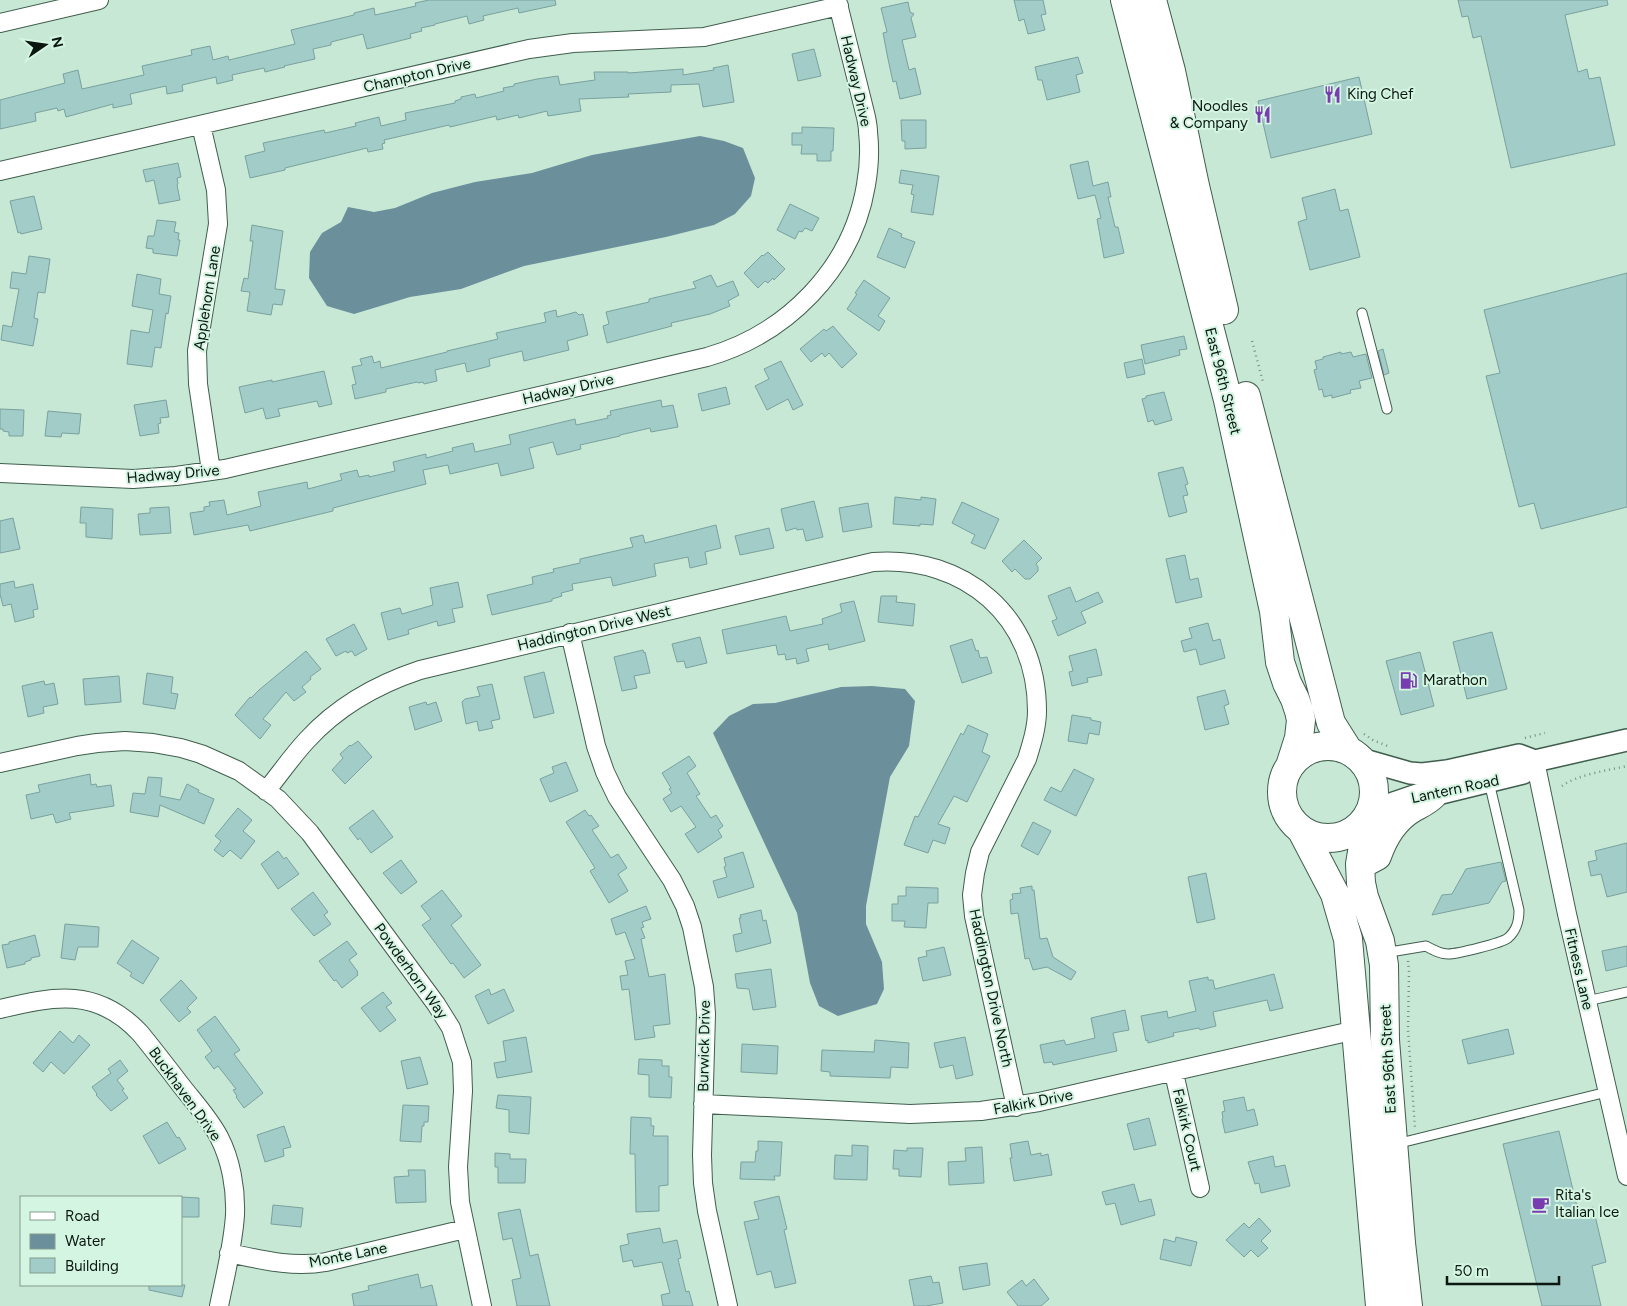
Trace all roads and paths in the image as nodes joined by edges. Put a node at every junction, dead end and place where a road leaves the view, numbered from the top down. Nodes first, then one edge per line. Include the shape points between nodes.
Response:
1 (99, 0) edge
2 (1125, 0) edge
3 (1152, 0) edge
4 (838, 3) edge
5 (0, 23) edge
6 (201, 125) junction
7 (0, 171) edge
8 (1362, 313) dead end
9 (1387, 409) dead end
10 (211, 471) junction
11 (0, 473) edge
12 (962, 578) joint
13 (570, 634) junction
14 (1545, 732) dead end
15 (1522, 738) dead end
16 (1627, 740) edge
17 (1356, 746) junction
18 (1397, 750) dead end
19 (1, 758) edge
20 (1535, 761) junction
21 (1291, 763) junction
22 (1627, 766) edge
23 (1489, 782) junction
24 (1562, 786) dead end
25 (266, 791) junction
26 (1433, 795) junction
27 (1369, 814) junction
28 (1302, 830) junction
29 (1360, 864) junction
30 (1382, 953) junction
31 (1627, 992) edge
32 (1587, 1001) junction
33 (0, 1009) edge
34 (1356, 1030) junction
35 (1174, 1073) junction
36 (1608, 1092) junction
37 (703, 1104) junction
38 (1016, 1107) junction
39 (1393, 1144) junction
40 (1627, 1176) edge
41 (1200, 1188) dead end
42 (465, 1229) junction
43 (230, 1253) junction
44 (219, 1306) edge
45 (482, 1306) edge
46 (728, 1306) edge
47 (1380, 1306) edge
48 (1408, 1306) edge

1 - 5 street
2 - 21 main road, East 96th Street via 1228,400 1274,610 1280,662 1300,711 1299,738
3 - 17 main road, East 96th Street via 1233,346 1314,661 1331,723
4 - 6 street, Champton Drive via 704,37 573,43 536,48
4 - 10 street, Hadway Drive via 866,117 869,159 866,186 854,227 839,258 809,297 777,324 747,342 707,356
6 - 7 street, Champton Drive
6 - 10 street, Applehorn Lane via 216,190 218,224 197,351 198,384
8 - 9 lane
10 - 11 street, Hadway Drive via 126,479
12 - 13 street, Haddington Drive West via 923,564 873,562
12 - 38 street, Haddington Drive North via 981,590 1014,626 1024,645 1036,684 1037,712 1031,746 980,852 972,894
13 - 25 street, Haddington Drive West via 420,670 375,688 324,723
13 - 37 street, Burwick Drive via 605,772 621,803 672,880 692,927 706,1014
14 - 15 path
16 - 20 street, Lantern Road
17 - 18 path via 1373,740
17 - 20 street, Lantern Road via 1410,773 1447,771 1519,754
17 - 21 main road via 1318,746 1303,752
17 - 27 main road via 1370,771 1374,786 1374,802
19 - 25 street, Powderhorn Way via 97,743 153,743 213,759 239,771
20 - 23 street, Lantern Road via 1523,774
20 - 32 street, Fitness Lane
21 - 28 main road via 1284,776 1282,799 1291,820
22 - 24 path
23 - 26 street, Lantern Road
23 - 30 lane via 1518,910 1516,929 1504,941 1449,954 1426,946
25 - 42 street, Powderhorn Way via 278,799 310,834 451,1028 462,1062 458,1167
26 - 27 street, Lantern Road via 1424,793
26 - 29 main road via 1400,818 1386,835 1377,856
27 - 28 main road via 1358,828 1345,836 1316,837
27 - 29 main road, East 96th Street
28 - 34 main road, East 96th Street via 1330,882 1343,916 1350,952
29 - 30 main road, East 96th Street via 1364,897
30 - 39 main road, East 96th Street via 1384,1040
31 - 32 lane
32 - 36 street, Fitness Lane
33 - 43 street, Buckhaven Drive via 45,999 72,998 100,1005 130,1023 219,1138 234,1188 235,1215
34 - 35 street, Falkirk Drive
34 - 47 main road, East 96th Street
35 - 38 street, Falkirk Drive
35 - 41 street, Falkirk Court
36 - 39 lane
36 - 40 street, Fitness Lane
37 - 38 street, Falkirk Drive via 918,1114
37 - 46 street, Burwick Drive via 703,1183
39 - 48 main road, East 96th Street
42 - 43 street, Monte Lane via 309,1264 275,1263
42 - 45 street, Powderhorn Way
43 - 44 street, Buckhaven Drive

